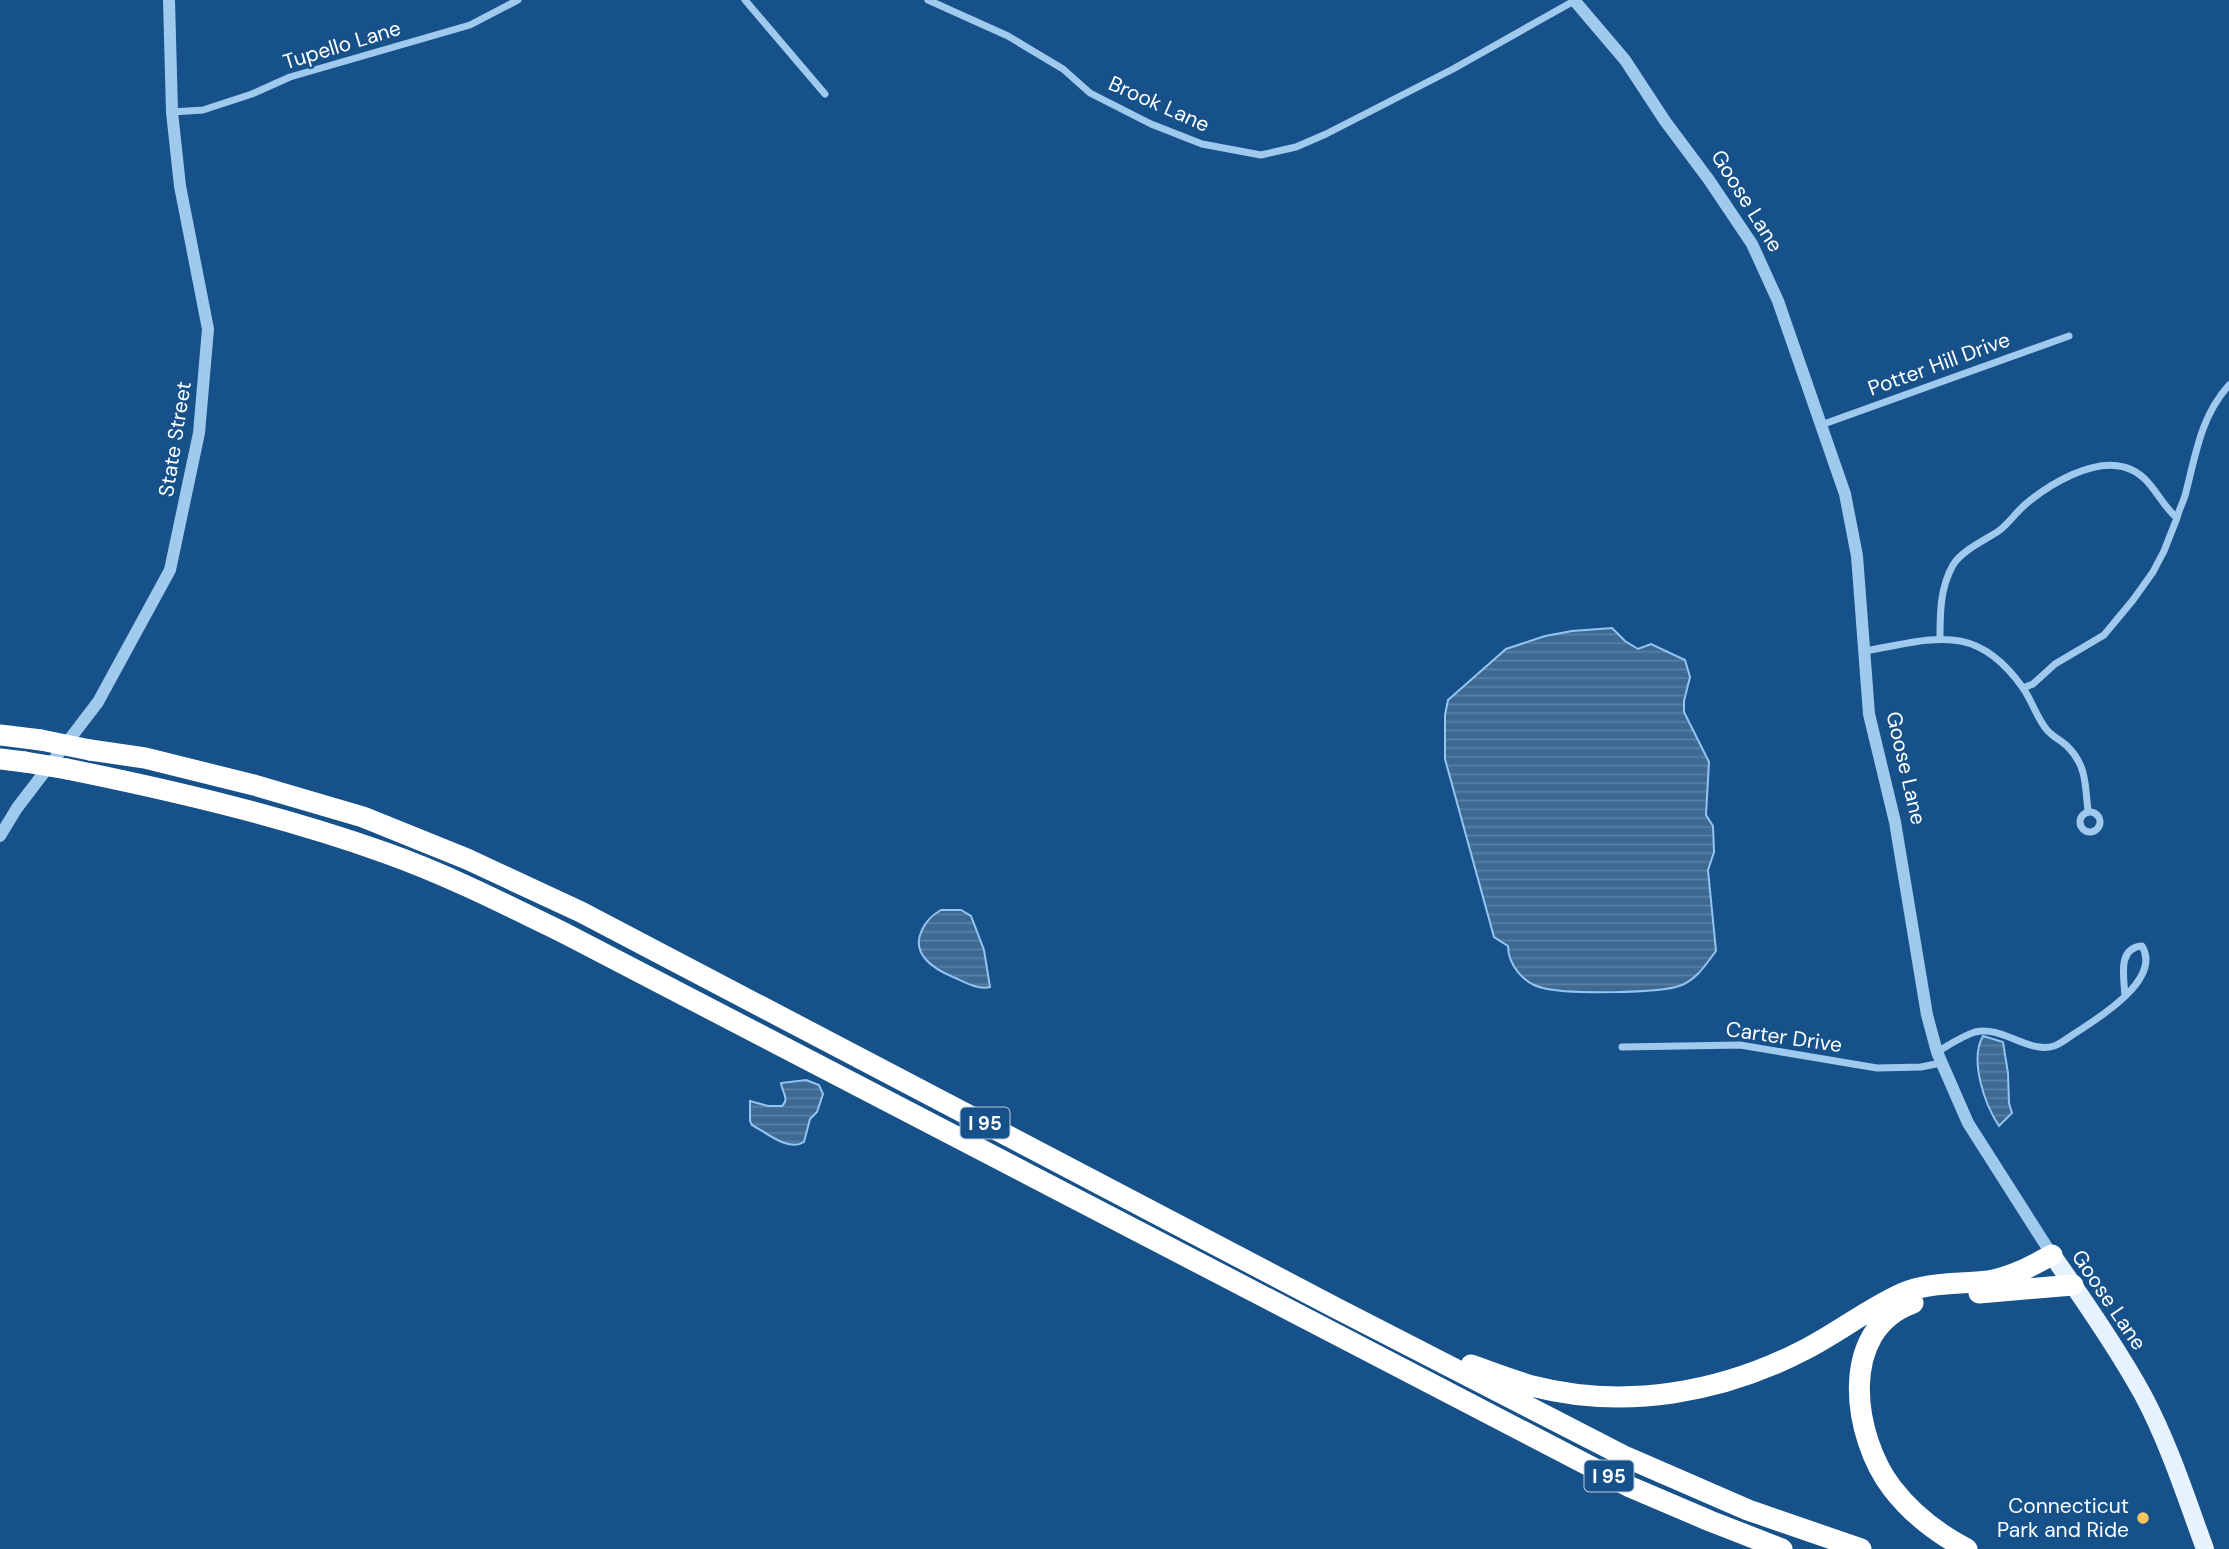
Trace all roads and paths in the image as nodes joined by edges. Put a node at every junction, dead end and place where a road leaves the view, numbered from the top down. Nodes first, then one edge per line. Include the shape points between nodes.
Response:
1 (169, 0) edge
2 (518, 0) edge
3 (745, 0) edge
4 (928, 0) edge
5 (1574, 1) edge
6 (825, 94) dead end
7 (172, 112) junction
8 (2069, 335) dead end
9 (2229, 385) edge
10 (1821, 425) junction
11 (2176, 518) junction
12 (1940, 639) junction
13 (1865, 651) junction
14 (2023, 688) junction
15 (0, 735) edge
16 (0, 759) edge
17 (2088, 811) dead end
18 (0, 836) edge
19 (2125, 996) junction
20 (1622, 1047) dead end
21 (1939, 1057) junction
22 (2052, 1255) junction
23 (2073, 1285) junction
24 (1336, 1308) junction
25 (1782, 1549) edge
26 (1861, 1549) edge
27 (1967, 1549) edge
28 (2205, 1549) edge

1 - 7 street, State Street
2 - 7 street, Tupello Lane via 470,25 290,77 203,110
3 - 6 street
4 - 5 street, Brook Lane via 1008,36 1063,69 1090,93 1151,124 1202,144 1261,155 1326,134
5 - 10 street, Goose Lane via 1625,60 1752,244 1778,301
7 - 18 street, State Street via 180,186 208,329 200,433 170,570 98,702 16,808
8 - 10 street, Potter Hill Drive
9 - 11 street via 2205,421
10 - 13 street, Goose Lane via 1845,494 1857,556
11 - 12 street via 2137,471 2125,467 2110,464 2048,486 1954,562 1944,586
11 - 14 street via 2153,572 2104,635
12 - 13 street
12 - 14 street via 1972,643 1995,656
13 - 21 street, Goose Lane via 1869,713 1900,845 1927,1015
14 - 17 street via 2048,732 2068,746 2083,766
15 - 24 highway, I 95, bridge via 145,758 254,785 363,817 467,859 581,912
16 - 25 highway, I 95, bridge via 184,793 278,818 388,853 477,890 1628,1486
19 - 19 street via 2147,963 2142,946 2126,952
19 - 21 street via 2053,1046 1977,1031
20 - 21 street, Carter Drive via 1740,1045 1877,1068 1921,1067
21 - 22 street, Goose Lane via 1968,1123
22 - 23 main road, Goose Lane
22 - 24 highway via 1994,1280 1905,1293 1762,1371 1669,1394 1580,1394 1532,1386
23 - 27 highway via 1931,1297 1902,1307 1878,1327 1865,1351 1858,1384 1872,1453 1891,1486 1916,1515
23 - 28 main road, Goose Lane via 2143,1396 2176,1468
24 - 26 highway, I 95 via 1626,1457 1748,1510

